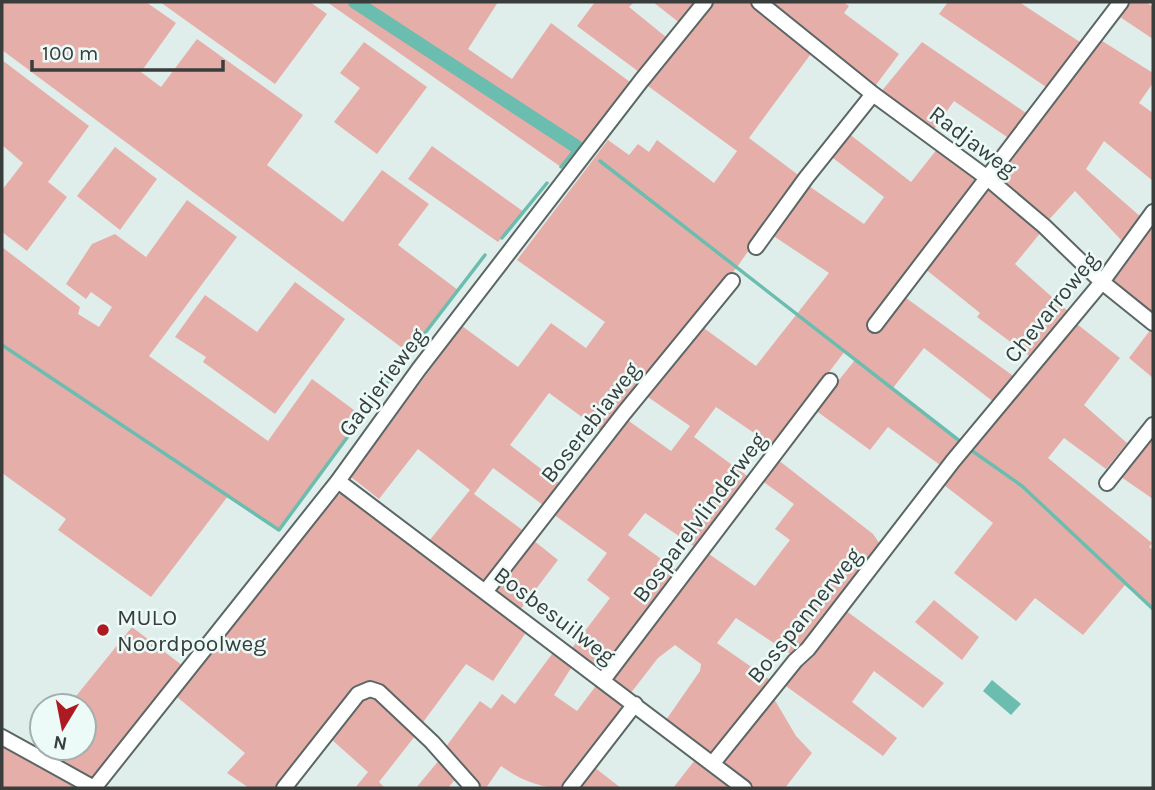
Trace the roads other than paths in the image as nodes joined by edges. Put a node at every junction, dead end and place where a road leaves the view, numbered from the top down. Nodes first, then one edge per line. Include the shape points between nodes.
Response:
1 (705, 2) edge
2 (759, 2) edge
3 (1121, 2) edge
4 (873, 94) junction
5 (986, 177) junction
6 (1153, 212) edge
7 (756, 247) dead end
8 (732, 281) dead end
9 (1102, 282) junction
10 (1153, 323) edge
11 (875, 325) dead end
12 (830, 381) dead end
13 (1153, 425) edge
14 (338, 481) junction
15 (1107, 483) dead end
16 (928, 494) joint
17 (485, 592) junction
18 (603, 680) junction
19 (635, 704) junction
20 (2, 737) edge
21 (713, 763) junction
22 (472, 787) edge
23 (94, 788) edge
24 (284, 788) edge
25 (570, 788) edge
26 (744, 788) edge

1 - 14 street, Gadjerieweg via 419,369
2 - 4 street, Radjaweg
3 - 5 street
4 - 5 street, Radjaweg
4 - 7 street
5 - 9 street, Radjaweg
5 - 11 street
6 - 9 street, Chevarroweg
8 - 17 street, Boserebiaweg
9 - 10 street, Radjaweg
9 - 16 street, Chevarroweg
12 - 18 street, Bosparelvlinderweg
13 - 15 street
14 - 17 street, Bosbesuilweg
14 - 23 street, Gadjerieweg
16 - 21 street, Bosspannerweg
17 - 18 street, Bosbesuilweg
18 - 19 street, Bosbesuilweg
19 - 21 street, Bosbesuilweg
19 - 25 street
20 - 23 street
21 - 26 street, Bosbesuilweg
22 - 24 street via 432,742 379,692 370,689 358,694

